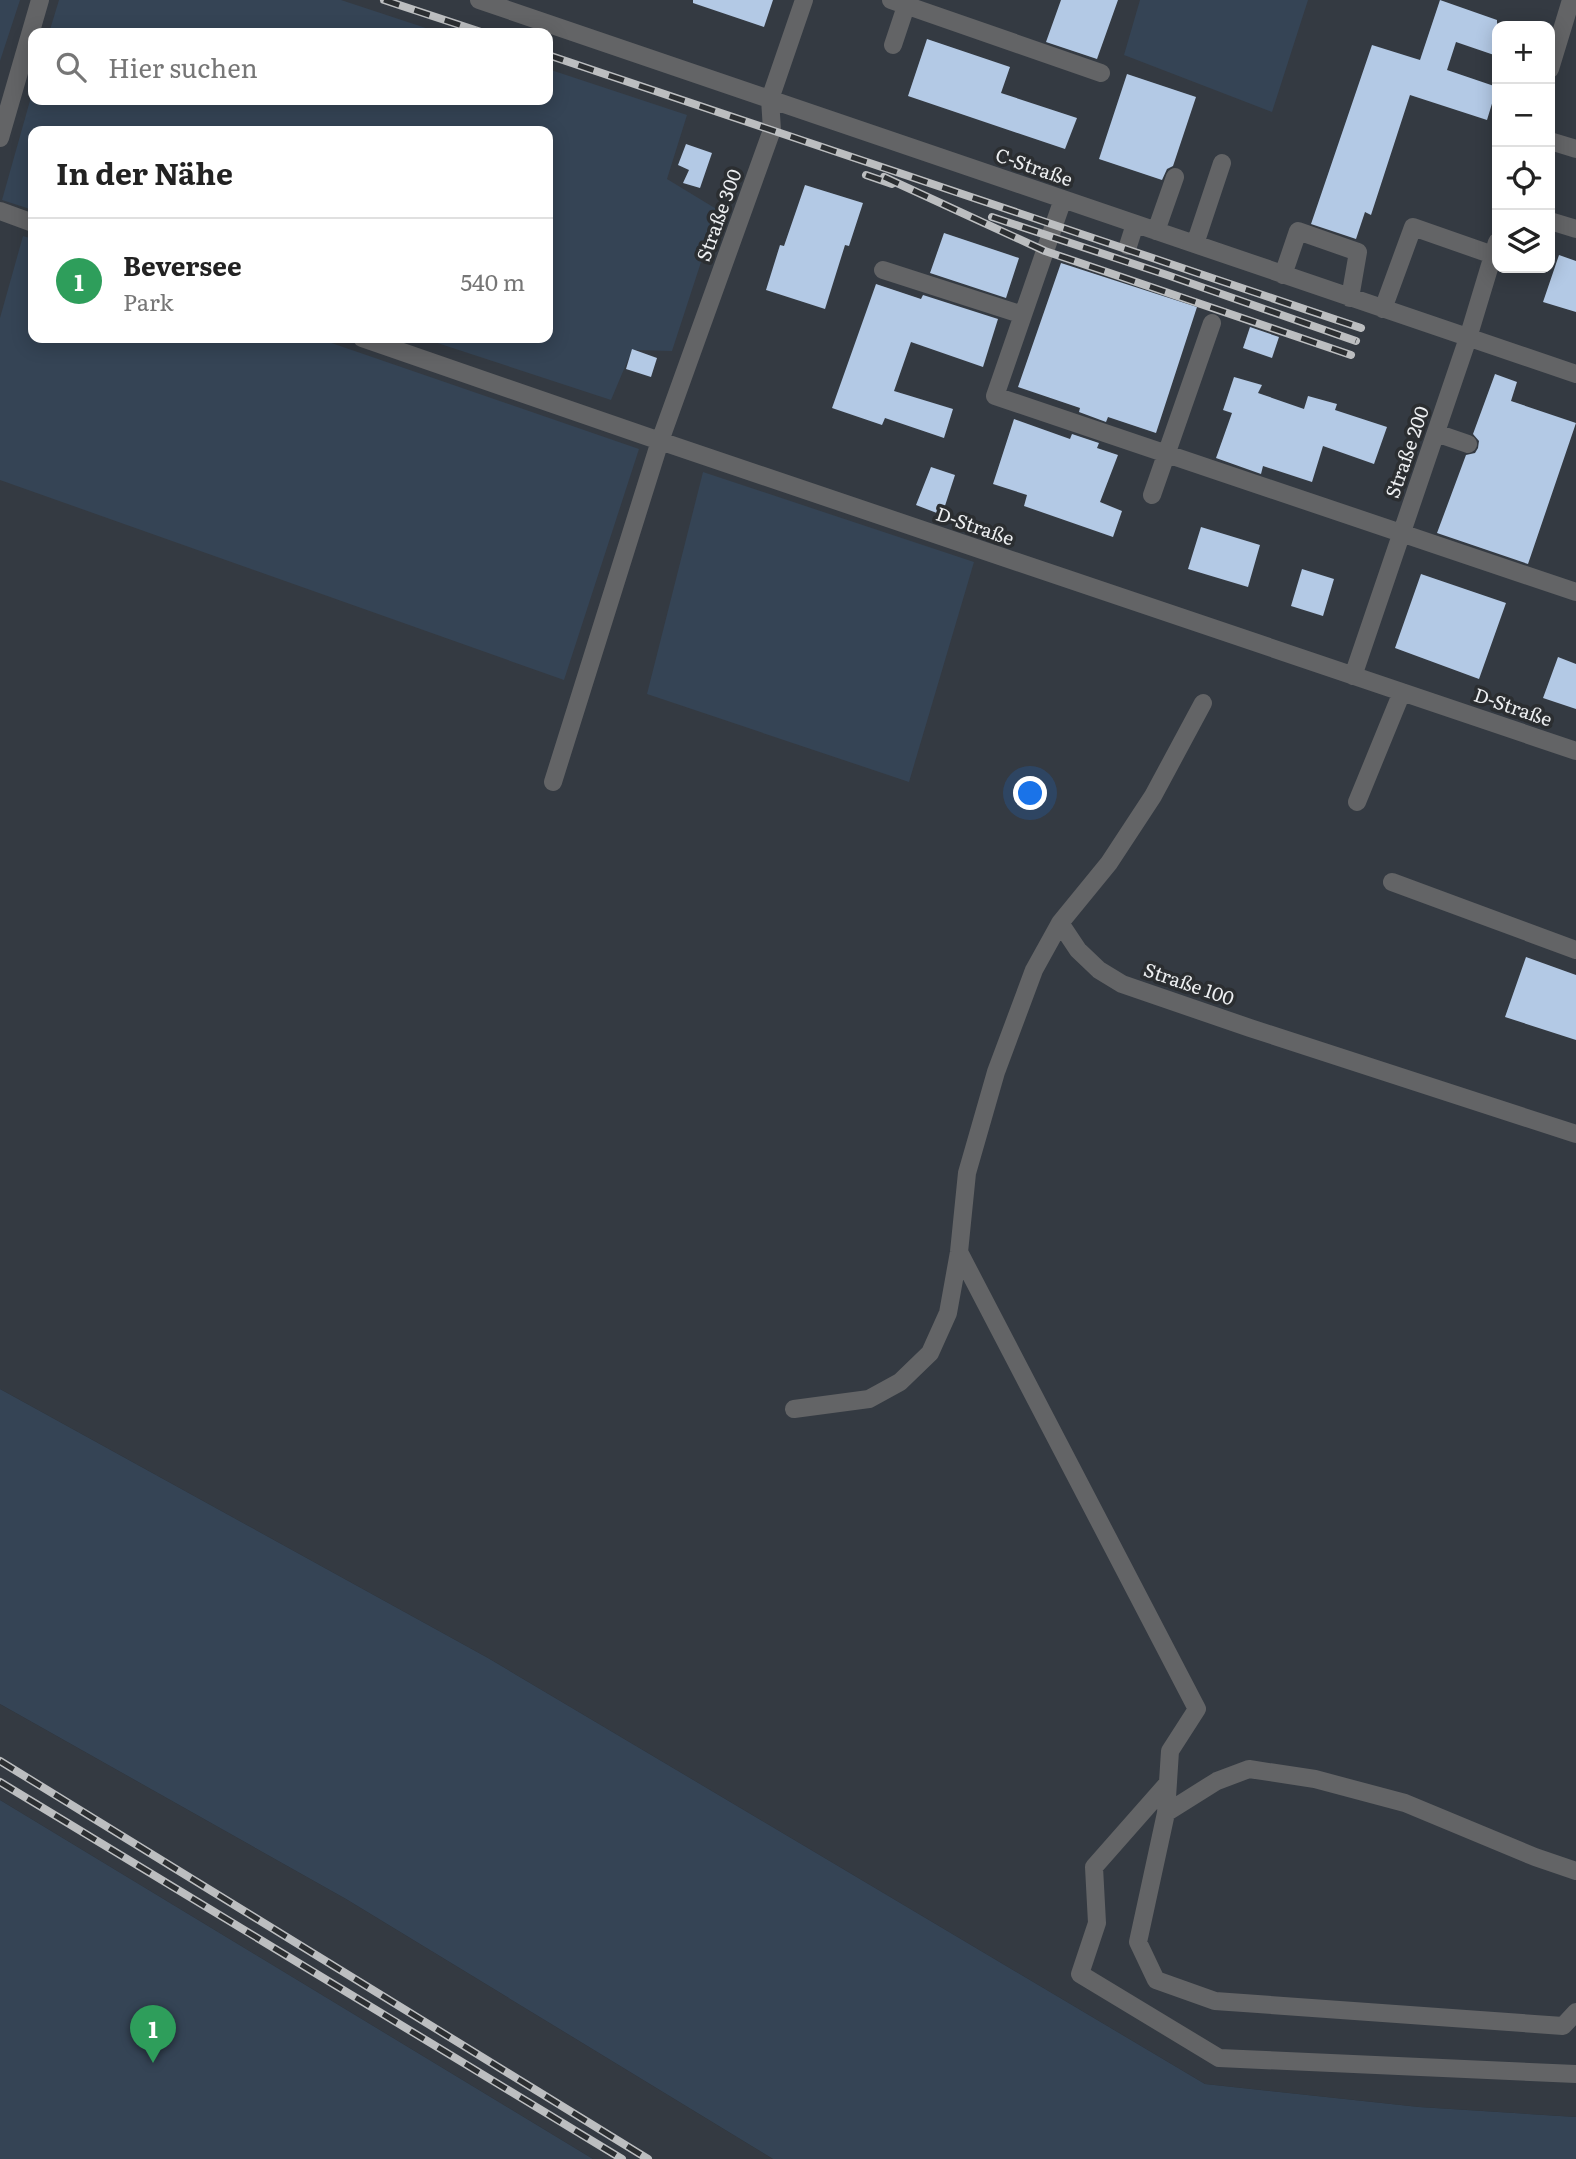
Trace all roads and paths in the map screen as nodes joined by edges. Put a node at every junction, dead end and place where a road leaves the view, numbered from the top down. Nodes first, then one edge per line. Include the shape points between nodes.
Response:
1 (40, 0) edge
2 (480, 0) edge
3 (804, 0) edge
4 (1571, 0) edge
5 (899, 3) edge
6 (32, 28) edge
7 (28, 41) edge
8 (893, 45) dead end
9 (1555, 53) edge
10 (1101, 74) dead end
11 (770, 99) junction
12 (0, 138) edge
13 (1555, 143) edge
14 (1576, 149) edge
15 (1222, 163) dead end
16 (1175, 177) dead end
17 (1063, 199) junction
18 (0, 211) edge
19 (28, 221) edge
20 (1555, 223) edge
21 (1135, 224) junction
22 (1576, 229) edge
23 (1156, 231) junction
24 (1195, 244) junction
25 (1128, 246) dead end
26 (1492, 247) edge
27 (1492, 258) edge
28 (883, 270) dead end
29 (1283, 275) junction
30 (1350, 298) junction
31 (1383, 309) junction
32 (1023, 315) junction
33 (1212, 323) dead end
34 (1468, 338) junction
35 (376, 343) edge
36 (1576, 374) edge
37 (1436, 433) junction
38 (660, 441) junction
39 (1468, 444) dead end
40 (1166, 453) junction
41 (1152, 495) dead end
42 (1401, 534) junction
43 (1576, 592) edge
44 (1353, 676) junction
45 (1402, 692) junction
46 (1203, 703) dead end
47 (1576, 751) edge
48 (553, 782) dead end
49 (1357, 802) dead end
50 (1392, 882) dead end
51 (1060, 923) junction
52 (1576, 950) edge
53 (1576, 1134) edge
54 (959, 1252) junction
55 (794, 1409) dead end
56 (1168, 1783) junction
57 (1166, 1813) junction
58 (1576, 1871) edge
59 (1576, 2012) edge
60 (1576, 2074) edge

1 - 6 lane
2 - 11 lane, C-Straße
3 - 11 lane, Straße 300
4 - 9 lane
5 - 8 lane
5 - 10 lane
7 - 12 lane
11 - 17 lane, C-Straße
11 - 38 lane, Straße 300 via 772,130
13 - 14 lane
15 - 24 lane
16 - 23 lane
17 - 21 lane, C-Straße
17 - 32 lane
18 - 19 lane
20 - 22 lane
21 - 23 lane, C-Straße
21 - 25 lane
23 - 24 lane, C-Straße
24 - 29 lane, C-Straße
26 - 31 lane via 1413,227
27 - 34 lane, Straße 200
28 - 32 lane
29 - 30 lane, C-Straße
29 - 30 lane via 1298,231 1358,252
30 - 31 lane, C-Straße
31 - 34 lane, C-Straße
32 - 40 lane via 995,396
33 - 40 lane
34 - 36 lane, C-Straße
34 - 37 lane, Straße 200
35 - 38 lane, D-Straße
37 - 39 lane
37 - 42 lane, Straße 200
38 - 44 lane, D-Straße
38 - 48 lane, Straße 300
40 - 41 lane
40 - 42 lane
42 - 43 lane
42 - 44 lane, Straße 200
44 - 45 lane, D-Straße
45 - 47 lane, D-Straße
45 - 49 lane
46 - 51 lane via 1153,796 1109,863
50 - 52 lane
51 - 53 lane, Straße 100 via 1078,950 1122,984
51 - 54 lane via 1034,970 996,1072 967,1173
54 - 55 lane via 948,1313 930,1353 900,1382 869,1399
54 - 56 lane via 1197,1709 1170,1751
56 - 57 lane
56 - 60 lane via 1094,1867 1097,1923 1080,1974 1219,2058
57 - 58 lane via 1217,1781 1249,1769 1315,1779 1405,1803
57 - 59 lane via 1138,1942 1156,1980 1215,2001 1563,2026

